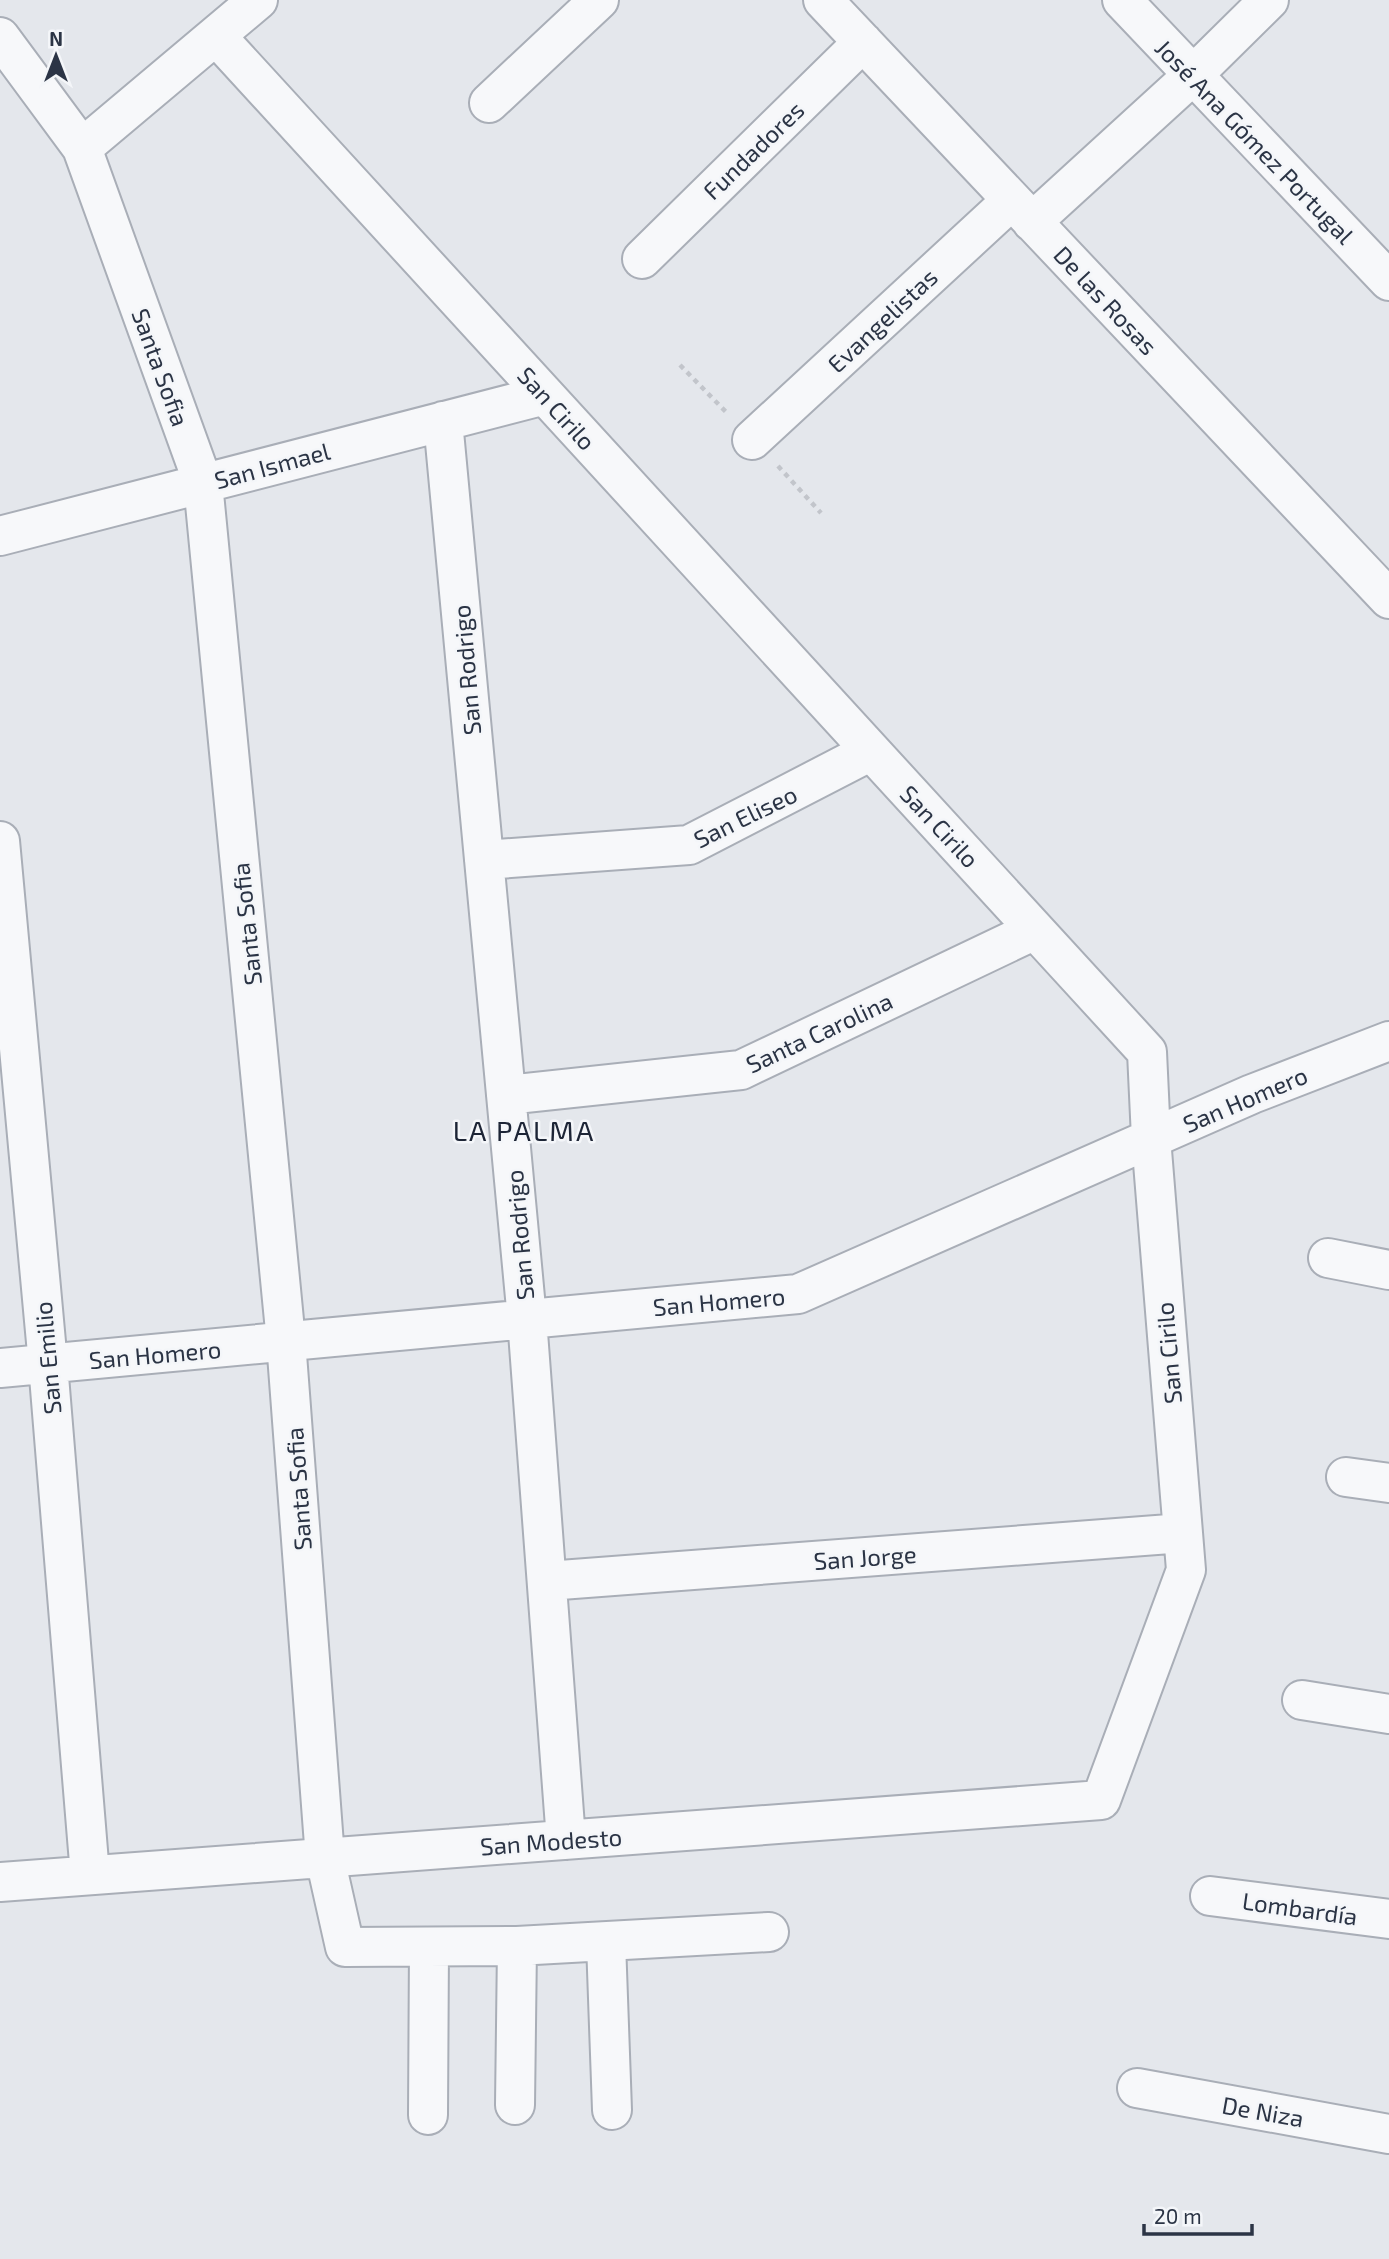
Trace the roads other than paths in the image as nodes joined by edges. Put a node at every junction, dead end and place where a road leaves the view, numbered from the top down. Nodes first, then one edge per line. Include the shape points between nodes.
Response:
1 (258, 0) edge
2 (599, 0) edge
3 (823, 0) edge
4 (1122, 0) edge
5 (1269, 0) edge
6 (216, 36) junction
7 (0, 37) edge
8 (863, 42) junction
9 (1192, 76) junction
10 (489, 103) dead end
11 (82, 148) junction
12 (1022, 211) junction
13 (642, 259) dead end
14 (1389, 281) edge
15 (545, 395) junction
16 (443, 421) junction
17 (752, 440) dead end
18 (203, 483) junction
19 (0, 536) edge
20 (1389, 599) edge
21 (871, 751) junction
22 (0, 841) edge
23 (484, 860) junction
24 (1035, 930) junction
25 (1389, 1041) edge
26 (506, 1094) junction
27 (1151, 1138) junction
28 (1328, 1258) dead end
29 (1389, 1270) edge
30 (527, 1319) junction
31 (286, 1341) junction
32 (48, 1364) junction
33 (0, 1368) edge
34 (1346, 1477) dead end
35 (1389, 1483) edge
36 (1183, 1533) junction
37 (547, 1581) junction
38 (1302, 1700) dead end
39 (1389, 1714) edge
40 (1101, 1800) joint
41 (566, 1840) junction
42 (325, 1858) junction
43 (90, 1875) junction
44 (0, 1882) edge
45 (1210, 1896) dead end
46 (1389, 1919) edge
47 (769, 1932) dead end
48 (606, 1942) junction
49 (517, 1946) junction
50 (429, 1947) junction
51 (1137, 2088) dead end
52 (516, 2105) dead end
53 (612, 2110) dead end
54 (429, 2115) dead end
55 (1389, 2134) edge

1 - 6 street
2 - 10 street
3 - 8 street, De las Rosas
4 - 9 street, José Ana Gómez Portugal
5 - 9 street, Evangelistas
6 - 11 street
6 - 15 street, San Cirilo
7 - 11 street, Santa Sofia
8 - 12 street, De las Rosas
8 - 13 street, Fundadores
9 - 12 street, Evangelistas
9 - 14 street, José Ana Gómez Portugal
11 - 18 street, Santa Sofia
12 - 17 street, Evangelistas
12 - 20 street, De las Rosas
15 - 16 street, San Ismael
15 - 21 street, San Cirilo
16 - 18 street, San Ismael
16 - 23 street, San Rodrigo
18 - 19 street, San Ismael
18 - 31 street, Santa Sofia
21 - 23 street, San Eliseo via 690,845
21 - 24 street, San Cirilo
22 - 32 street, San Emilio
23 - 26 street, San Rodrigo
24 - 26 street, Santa Carolina via 741,1070
24 - 27 street, San Cirilo via 1147,1052
25 - 27 street, San Homero
26 - 30 street, San Rodrigo
27 - 30 street, San Homero via 798,1294
27 - 36 street, San Cirilo
28 - 29 street
30 - 31 street, San Homero
30 - 37 street, San Rodrigo
31 - 32 street, San Homero
31 - 42 street, Santa Sofia
32 - 33 street, San Homero
32 - 43 street, San Emilio
34 - 35 street
36 - 37 street, San Jorge
36 - 40 street, San Cirilo via 1186,1570
37 - 41 street, San Rodrigo
38 - 39 street
40 - 41 street, San Modesto
41 - 42 street, San Modesto
42 - 43 street, San Modesto
42 - 50 street, Santa Sofia via 345,1947
43 - 44 street, San Modesto
45 - 46 street, Lombardía
47 - 48 street
48 - 49 street
48 - 53 street
49 - 50 street
49 - 52 street
50 - 54 street
51 - 55 street, De Niza

